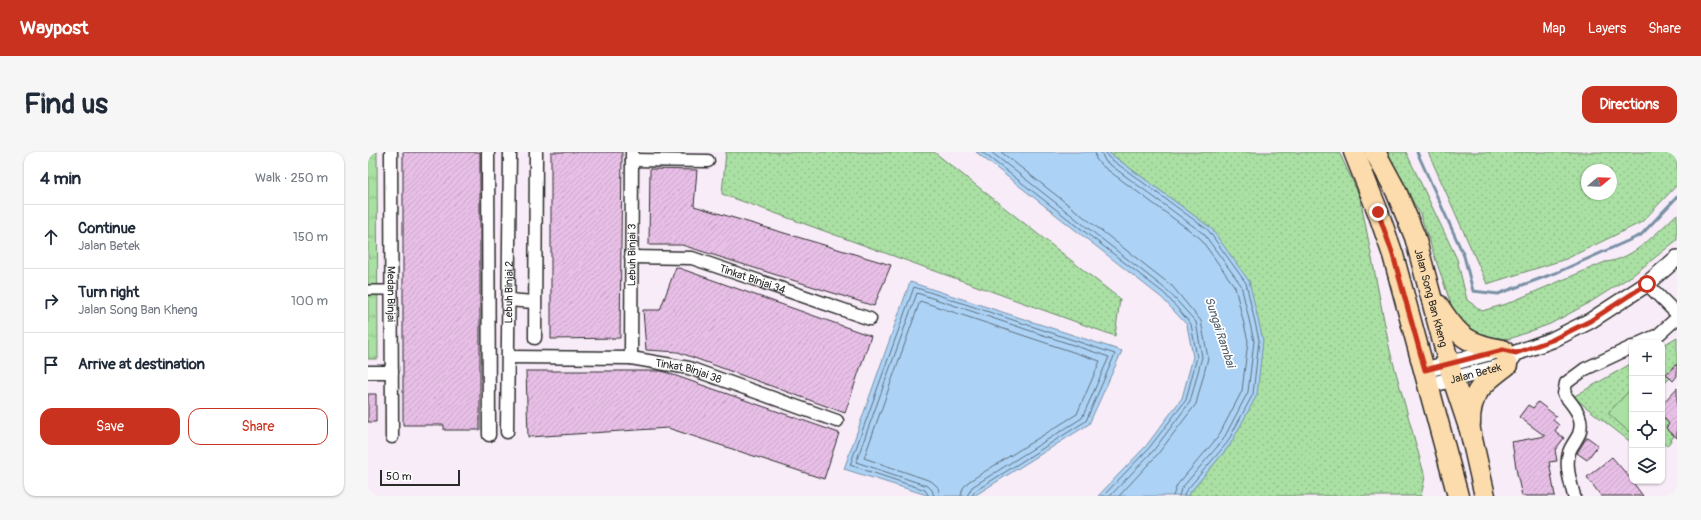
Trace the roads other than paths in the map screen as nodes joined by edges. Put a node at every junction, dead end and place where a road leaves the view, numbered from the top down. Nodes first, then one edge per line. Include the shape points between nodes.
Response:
1 (391, 152) edge
2 (488, 152) edge
3 (510, 152) edge
4 (536, 152) edge
5 (1354, 152) edge
6 (1375, 152) edge
7 (632, 156) edge
8 (708, 161) dead end
9 (632, 257) junction
10 (1677, 258) edge
11 (1647, 284) junction
12 (368, 290) edge
13 (391, 290) junction
14 (1432, 297) junction
15 (508, 300) junction
16 (534, 302) junction
17 (1677, 314) edge
18 (1677, 318) edge
19 (870, 319) dead end
20 (535, 338) dead end
21 (1647, 340) edge
22 (1629, 348) edge
23 (1508, 356) junction
24 (508, 357) junction
25 (631, 358) junction
26 (1450, 371) junction
27 (368, 372) edge
28 (392, 372) junction
29 (1427, 377) junction
30 (837, 421) dead end
31 (1470, 430) junction
32 (507, 432) dead end
33 (489, 435) dead end
34 (392, 437) dead end
35 (1458, 496) edge
36 (1485, 496) edge
37 (1574, 496) edge

1 - 13 street, Medan Binjai
2 - 33 street
3 - 15 street, Lebuh Binjai 2
4 - 16 street
5 - 29 main road via 1393,255
6 - 14 main road, Jalan Song Ban Kheng via 1409,222
7 - 8 street
7 - 9 street, Lebuh Binjai 3
9 - 19 street, Tinkat Binjai 34 via 692,258
9 - 25 street, Lebuh Binjai 3
10 - 11 street, Jalan Betek
11 - 17 street
11 - 23 street, Jalan Betek via 1590,321 1552,340
12 - 13 street
13 - 28 street, Medan Binjai
14 - 23 main road via 1444,316 1468,341
14 - 26 main road, Jalan Song Ban Kheng
15 - 16 street
15 - 24 street, Lebuh Binjai 2
16 - 20 street
18 - 21 street via 1658,335
22 - 37 street via 1585,369 1566,383 1564,394 1580,414 1582,423 1568,454 1568,470
23 - 26 street, Jalan Betek
23 - 31 main road via 1475,394 1470,413
24 - 25 street, Tinkat Binjai 38
24 - 32 street, Lebuh Binjai 2
25 - 30 street, Tinkat Binjai 38 via 689,368
26 - 29 street, Jalan Betek
26 - 31 main road, Jalan Song Ban Kheng
27 - 28 street
28 - 34 street, Medan Binjai
29 - 35 main road
31 - 36 main road, Jalan Song Ban Kheng

